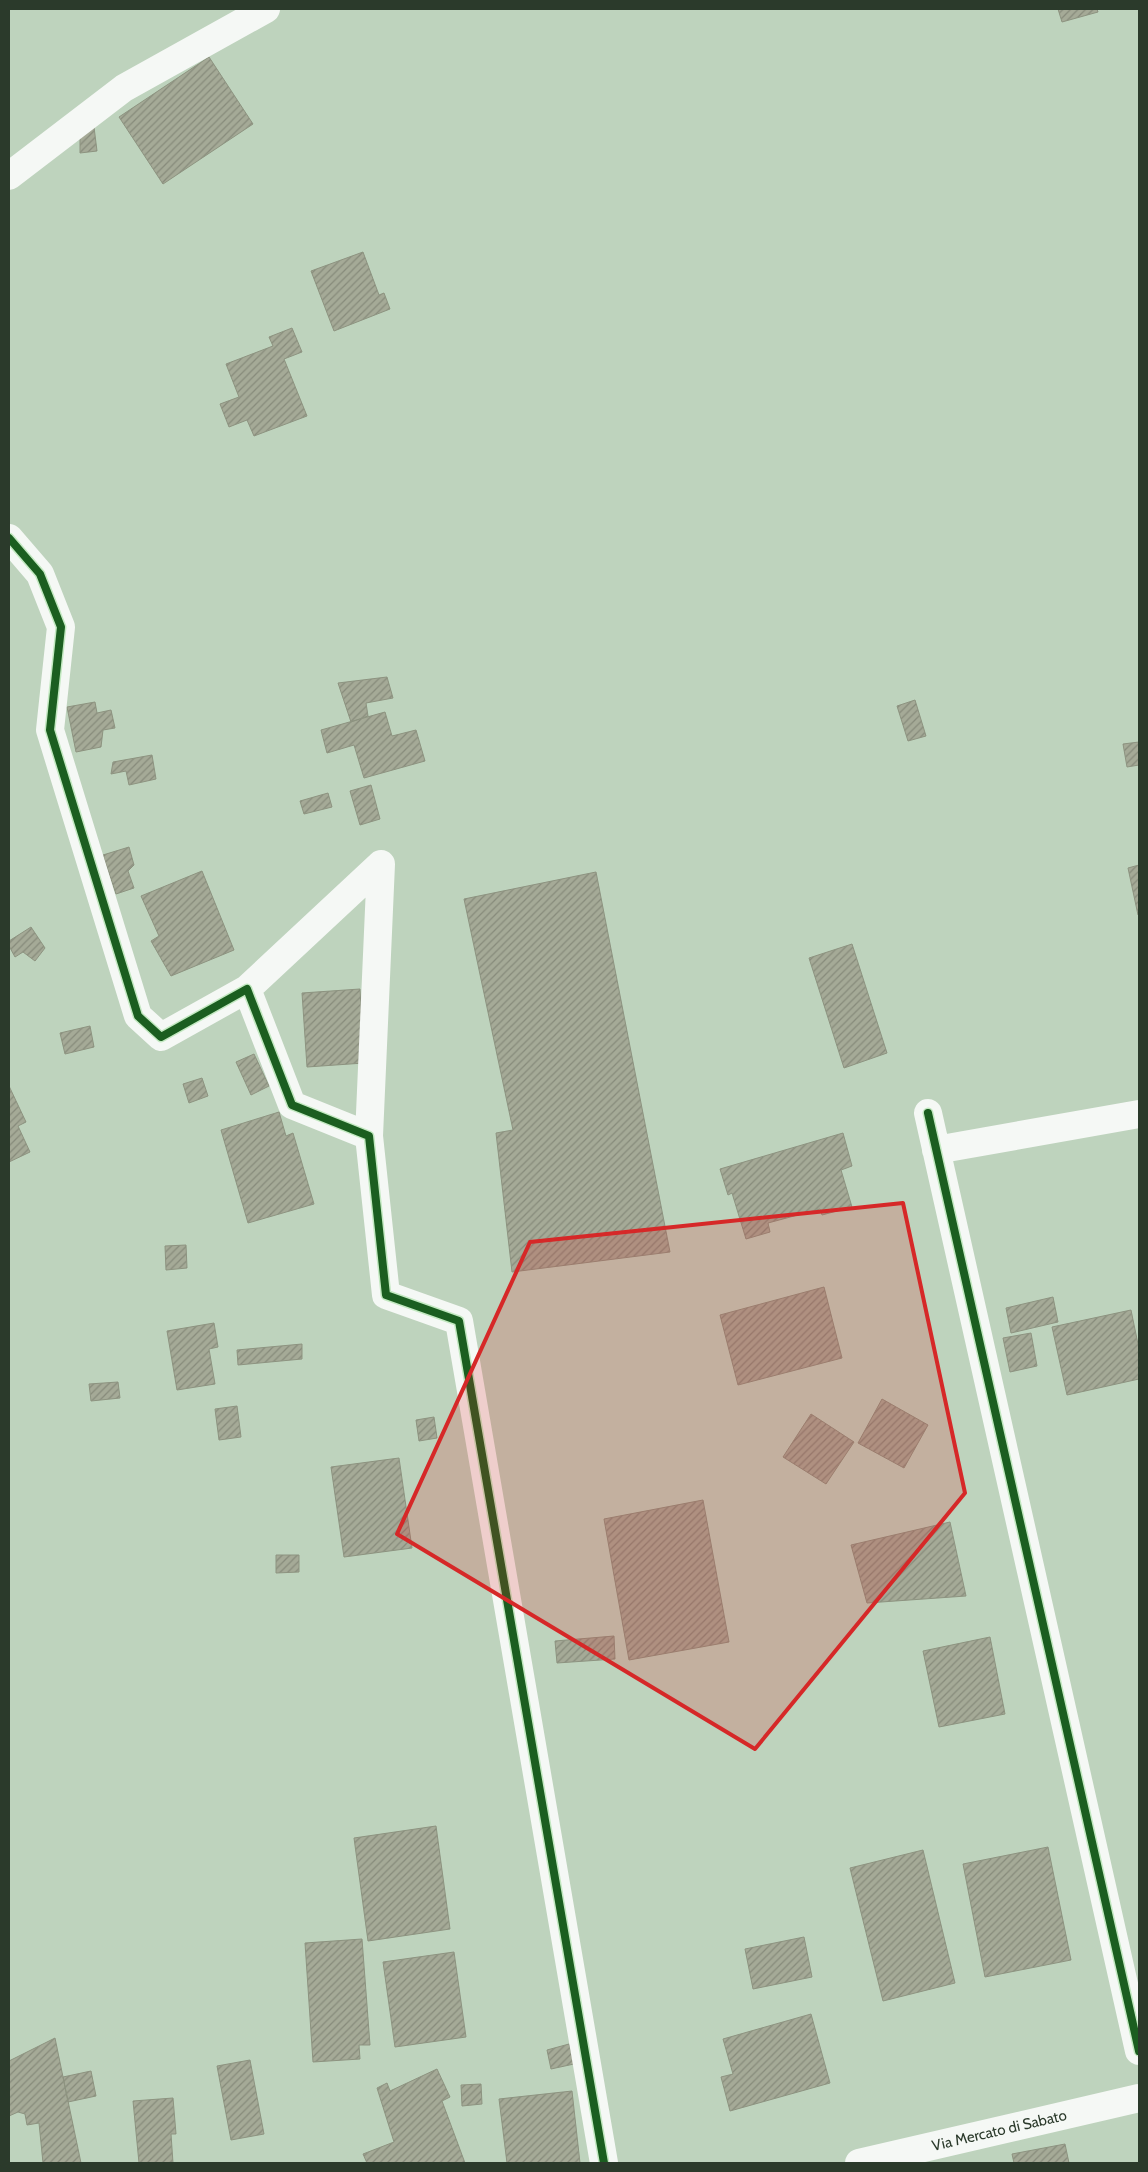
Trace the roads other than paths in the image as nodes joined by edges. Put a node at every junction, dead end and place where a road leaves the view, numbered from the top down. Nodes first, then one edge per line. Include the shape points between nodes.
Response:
1 (266, 9) edge
2 (9, 176) edge
3 (9, 538) edge
4 (247, 989) junction
5 (928, 1113) dead end
6 (1139, 1114) edge
7 (369, 1136) junction
8 (936, 1150) junction
9 (1139, 2051) edge
10 (1139, 2098) edge
11 (604, 2163) edge
12 (859, 2163) edge

1 - 2 street via 124,88
3 - 4 street via 40,574 61,627 50,730 138,1016 161,1037
4 - 7 street via 292,1105
4 - 7 street via 381,864
5 - 8 street
6 - 8 street
7 - 11 street via 386,1295 459,1321
8 - 9 street
10 - 12 street, Via Mercato di Sabato

